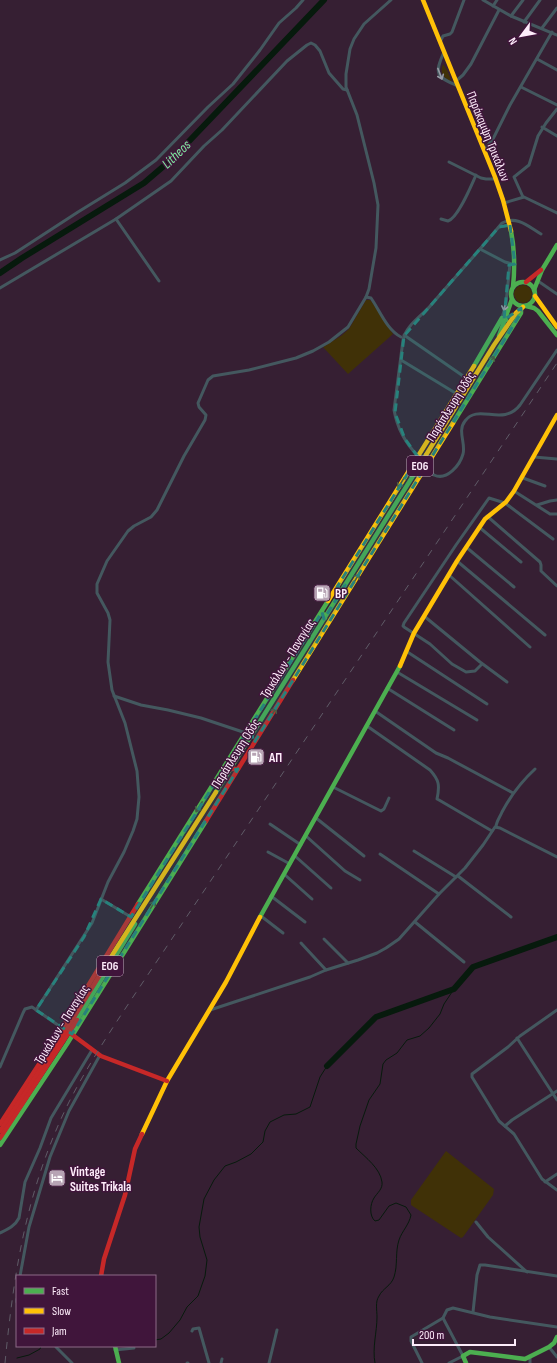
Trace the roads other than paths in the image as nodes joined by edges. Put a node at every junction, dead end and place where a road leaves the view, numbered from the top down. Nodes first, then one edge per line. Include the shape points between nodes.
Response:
1 (303, 0) edge
2 (391, 0) edge
3 (423, 0) edge
4 (464, 0) edge
5 (483, 0) edge
6 (497, 0) edge
7 (523, 0) edge
8 (540, 0) edge
9 (494, 6) junction
10 (557, 8) edge
11 (499, 10) junction
12 (510, 16) junction
13 (524, 22) junction
14 (542, 28) junction
15 (552, 32) junction
16 (557, 35) edge
17 (440, 42) junction
18 (444, 52) junction
19 (537, 59) junction
20 (557, 70) edge
21 (456, 81) junction
22 (458, 86) junction
23 (521, 87) junction
24 (347, 90) junction
25 (557, 105) edge
26 (556, 111) edge
27 (542, 127) junction
28 (557, 136) edge
29 (484, 150) junction
30 (449, 162) dead end
31 (476, 176) junction
32 (495, 179) junction
33 (522, 197) junction
34 (504, 203) junction
35 (557, 213) edge
36 (441, 218) dead end
37 (116, 219) junction
38 (509, 223) junction
39 (541, 234) dead end
40 (557, 245) edge
41 (480, 249) junction
42 (0, 260) edge
43 (513, 264) junction
44 (516, 270) junction
45 (542, 270) junction
46 (159, 281) dead end
47 (538, 281) junction
48 (525, 282) junction
49 (513, 287) junction
50 (0, 288) edge
51 (534, 290) junction
52 (368, 292) junction
53 (557, 294) edge
54 (535, 296) junction
55 (366, 297) junction
56 (371, 298) junction
57 (512, 299) junction
58 (524, 307) junction
59 (504, 319) junction
60 (557, 327) edge
61 (557, 335) edge
62 (403, 336) junction
63 (494, 345) junction
64 (557, 350) edge
65 (401, 360) junction
66 (466, 378) junction
67 (457, 394) junction
68 (557, 415) edge
69 (418, 456) junction
70 (534, 457) junction
71 (557, 459) edge
72 (425, 468) junction
73 (522, 478) junction
74 (544, 486) dead end
75 (514, 491) junction
76 (557, 500) edge
77 (505, 503) junction
78 (537, 505) junction
79 (557, 514) edge
80 (487, 516) junction
81 (479, 527) junction
82 (553, 539) dead end
83 (466, 547) junction
84 (457, 561) junction
85 (521, 562) dead end
86 (442, 567) junction
87 (449, 574) junction
88 (345, 586) junction
89 (557, 586) edge
90 (514, 587) dead end
91 (338, 588) junction
92 (322, 612) junction
93 (424, 616) junction
94 (325, 618) junction
95 (414, 633) junction
96 (545, 635) dead end
97 (530, 647) dead end
98 (406, 651) junction
99 (482, 664) junction
100 (397, 672) junction
101 (507, 682) dead end
102 (387, 688) junction
103 (114, 696) junction
104 (487, 704) dead end
105 (375, 712) junction
106 (477, 720) dead end
107 (367, 726) junction
108 (454, 730) dead end
109 (246, 733) junction
110 (251, 736) junction
111 (254, 743) junction
112 (230, 769) junction
113 (238, 769) junction
114 (535, 769) dead end
115 (333, 787) junction
116 (513, 793) junction
117 (389, 798) dead end
118 (316, 818) junction
119 (270, 824) dead end
120 (496, 827) junction
121 (492, 831) junction
122 (306, 836) junction
123 (300, 846) junction
124 (414, 851) dead end
125 (268, 852) dead end
126 (380, 854) dead end
127 (294, 856) junction
128 (364, 856) dead end
129 (557, 857) edge
130 (290, 864) junction
131 (284, 874) junction
132 (457, 877) junction
133 (360, 880) dead end
134 (331, 888) dead end
135 (439, 894) junction
136 (272, 896) junction
137 (101, 899) junction
138 (312, 899) dead end
139 (261, 916) junction
140 (131, 917) junction
141 (510, 917) dead end
142 (305, 922) dead end
143 (415, 922) junction
144 (283, 933) dead end
145 (324, 939) dead end
146 (301, 943) dead end
147 (464, 962) dead end
148 (348, 963) junction
149 (326, 970) junction
150 (36, 1010) junction
151 (210, 1010) junction
152 (557, 1010) edge
153 (67, 1031) junction
154 (517, 1038) junction
155 (92, 1049) junction
156 (100, 1055) junction
157 (0, 1067) edge
158 (167, 1082) junction
159 (557, 1092) edge
160 (553, 1094) junction
161 (557, 1100) edge
162 (0, 1124) edge
163 (505, 1126) junction
164 (0, 1131) edge
165 (0, 1138) edge
166 (0, 1145) edge
167 (557, 1174) edge
168 (545, 1182) junction
169 (557, 1190) edge
170 (476, 1222) dead end
171 (0, 1233) edge
172 (528, 1272) junction
173 (20, 1275) edge
174 (101, 1275) edge
175 (557, 1276) edge
176 (473, 1312) junction
177 (443, 1318) junction
178 (557, 1327) edge
179 (277, 1330) dead end
180 (192, 1331) dead end
181 (557, 1337) edge
182 (556, 1342) edge
183 (56, 1347) edge
184 (549, 1347) junction
185 (115, 1348) edge
186 (134, 1348) dead end
187 (463, 1356) junction
188 (530, 1357) junction
189 (557, 1357) edge
190 (72, 1363) edge
191 (119, 1363) edge
192 (209, 1363) edge
193 (269, 1363) edge
194 (422, 1363) edge
195 (449, 1363) edge
196 (466, 1363) edge
197 (530, 1363) edge

1 - 42 street via 279,23 233,84 156,160 121,186
2 - 24 street via 367,20 354,39 346,74
3 - 17 street, Παράκαμψη Τρικάλων / ΕΟ6
4 - 17 street via 452,32 443,36
5 - 9 street
6 - 9 street
7 - 12 street
8 - 13 street
9 - 11 street
10 - 14 street
11 - 12 street
11 - 21 street via 471,64
12 - 13 street
13 - 14 street
14 - 15 street
15 - 16 street
15 - 19 street
17 - 18 street, Παράκαμψη Τρικάλων / ΕΟ6
18 - 21 street, Παράκαμψη Τρικάλων / ΕΟ6
18 -> 22 street via 438,66 442,80
19 - 20 street
19 - 23 street
21 - 22 street, Παράκαμψη Τρικάλων / ΕΟ6
22 - 29 street, Παράκαμψη Τρικάλων / ΕΟ6
23 - 25 street
23 - 29 street via 493,139
24 - 37 street via 343,89 328,71 315,45 307,45 287,61 174,178
24 - 52 street via 357,115 378,205 377,243
26 - 27 street
27 - 28 street
27 - 33 street via 534,143 530,164 514,177
29 - 32 street, Παράκαμψη Τρικάλων / ΕΟ6
30 - 31 street
31 - 32 street
31 - 36 street via 451,220
32 - 34 street, Παράκαμψη Τρικάλων / ΕΟ6
33 - 34 street
33 - 35 street
34 - 38 street, Παράκαμψη Τρικάλων / ΕΟ6
37 - 46 street
37 - 50 street
38 - 39 street via 520,221
38 - 41 street via 499,227
38 - 43 street, Παράκαμψη Τρικάλων / ΕΟ6
40 - 45 street
41 - 43 street
41 - 62 street
43 - 44 street, Παράκαμψη Τρικάλων / ΕΟ6
43 -> 59 street
44 - 48 street, Παράκαμψη Τρικάλων / ΕΟ6
44 - 49 street, ΕΟ6
45 - 47 street
45 - 48 street
47 - 51 street
47 - 53 street
48 - 49 street
48 - 51 street, ΕΟ6
49 - 57 street, ΕΟ6
51 - 54 street
52 - 55 street
52 - 56 street
54 - 58 street, ΕΟ6 via 532,302
54 - 60 street
55 - 56 street
55 - 103 street via 346,330 317,349 289,360 216,375 208,380 198,403 206,415 205,420 160,504 151,517 128,531 108,559 97,584 97,593 110,620 108,665
56 - 62 street via 393,331
57 - 58 street via 516,305
57 - 59 street, Τρικάλων - Παναγίας / ΕΟ6
58 - 61 street via 538,311
58 - 63 street, Τρικάλων - Παναγίας / ΕΟ6 via 513,317
72 -> 58 street, Παράπλευρη Οδός
59 - 63 street, Τρικάλων - Παναγίας / ΕΟ6
59 - 66 street, Παράπλευρη Οδός
62 - 65 street
62 - 66 street
63 - 88 street, Τρικάλων - Παναγίας / ΕΟ6
64 - 72 street via 514,412 500,416 476,414 467,418 461,429 463,455 453,470 439,477
65 - 67 street
65 - 69 street via 395,413 406,442
66 - 67 street, Παράπλευρη Οδός
67 - 69 street, Παράπλευρη Οδός
68 - 70 street
69 -> 91 street, Παράπλευρη Οδός
70 - 71 street
70 - 73 street
111 -> 72 street, Παράπλευρη Οδός
73 - 74 street
73 - 75 street
75 - 77 street
75 - 78 street
76 - 78 street
77 - 80 street
77 - 82 street
77 - 86 street via 488,498
78 - 79 street via 550,514
80 - 81 street
80 - 89 street via 540,562 541,571
81 - 83 street
81 - 85 street
83 - 84 street
83 - 90 street
84 - 87 street
84 - 96 street
86 - 87 street
86 - 95 street via 403,625
87 - 93 street
87 - 97 street
88 - 91 street
88 - 94 street, Τρικάλων - Παναγίας / ΕΟ6
91 - 92 street, Παράπλευρη Οδός
92 - 94 street
92 - 109 street, Παράπλευρη Οδός
93 - 95 street
93 - 99 street
94 - 110 street, Τρικάλων - Παναγίας / ΕΟ6
95 - 98 street
95 - 99 street via 466,672 475,671
98 - 100 street
98 - 104 street
99 - 101 street
100 - 102 street
100 - 106 street
102 - 105 street
102 - 108 street
103 - 109 street via 141,705 201,718
103 - 137 street via 125,723 137,770 139,797 135,826
105 - 107 street
105 - 116 street via 436,753
107 - 115 street
107 - 121 street via 435,775 439,788 438,800
109 -> 140 street, Παράπλευρη Οδός
110 - 111 street
110 - 112 street, Τρικάλων - Παναγίας / ΕΟ6
111 - 113 street, Παράπλευρη Οδός
112 - 113 street
112 - 153 street, Τρικάλων - Παναγίας / ΕΟ6 via 148,899 130,935
153 -> 113 street, Παράπλευρη Οδός
114 - 116 street
115 - 117 street via 381,811
115 - 118 street
116 - 120 street
118 - 122 street
118 - 128 street
119 - 123 street
120 - 121 street
120 - 129 street
121 - 132 street
122 - 123 street
122 - 133 street
123 - 127 street
124 - 132 street
125 - 130 street
126 - 135 street
127 - 130 street
127 - 134 street
130 - 131 street
131 - 136 street
131 - 138 street
132 - 135 street
132 - 141 street
135 - 143 street
136 - 139 street
136 - 142 street
137 - 140 street
137 - 150 street via 84,937
139 - 144 street
139 - 151 street
140 - 153 street, Παράπλευρη Οδός
143 - 147 street
143 - 148 street via 386,948
145 - 148 street
146 - 149 street
148 - 149 street
149 - 151 street
150 - 153 street
150 - 157 street via 32,1007 25,1009
151 - 158 street
152 - 154 street
153 - 155 street
153 - 162 street, Παράπλευρη Οδός
153 - 164 street, Τρικάλων - Παναγίας / ΕΟ6
153 - 165 street, Τρικάλων - Παναγίας / ΕΟ6
153 - 166 street, Παράπλευρη Οδός
154 - 160 street
154 - 163 street via 472,1074 499,1122
155 - 156 street
155 - 171 street via 51,1118 26,1178 17,1222
156 - 158 street
156 - 173 street via 69,1111 50,1157 29,1227
158 - 174 street via 135,1149 125,1195
159 - 160 street
160 - 161 street
160 - 163 street
163 - 168 street via 514,1134
167 - 168 street
168 - 169 street
170 - 172 street via 488,1237
172 - 175 street
172 - 176 street via 480,1265
176 - 177 street via 453,1308 447,1310
176 - 178 street
177 - 187 street
177 - 194 street via 411,1337
179 - 193 street
180 - 192 street via 199,1328
181 - 182 street
182 - 184 street
183 - 190 street
184 - 188 street
184 - 189 street
185 - 186 street
185 - 191 street
187 - 188 street via 474,1352 522,1359
187 - 195 street
187 - 196 street
188 - 197 street

